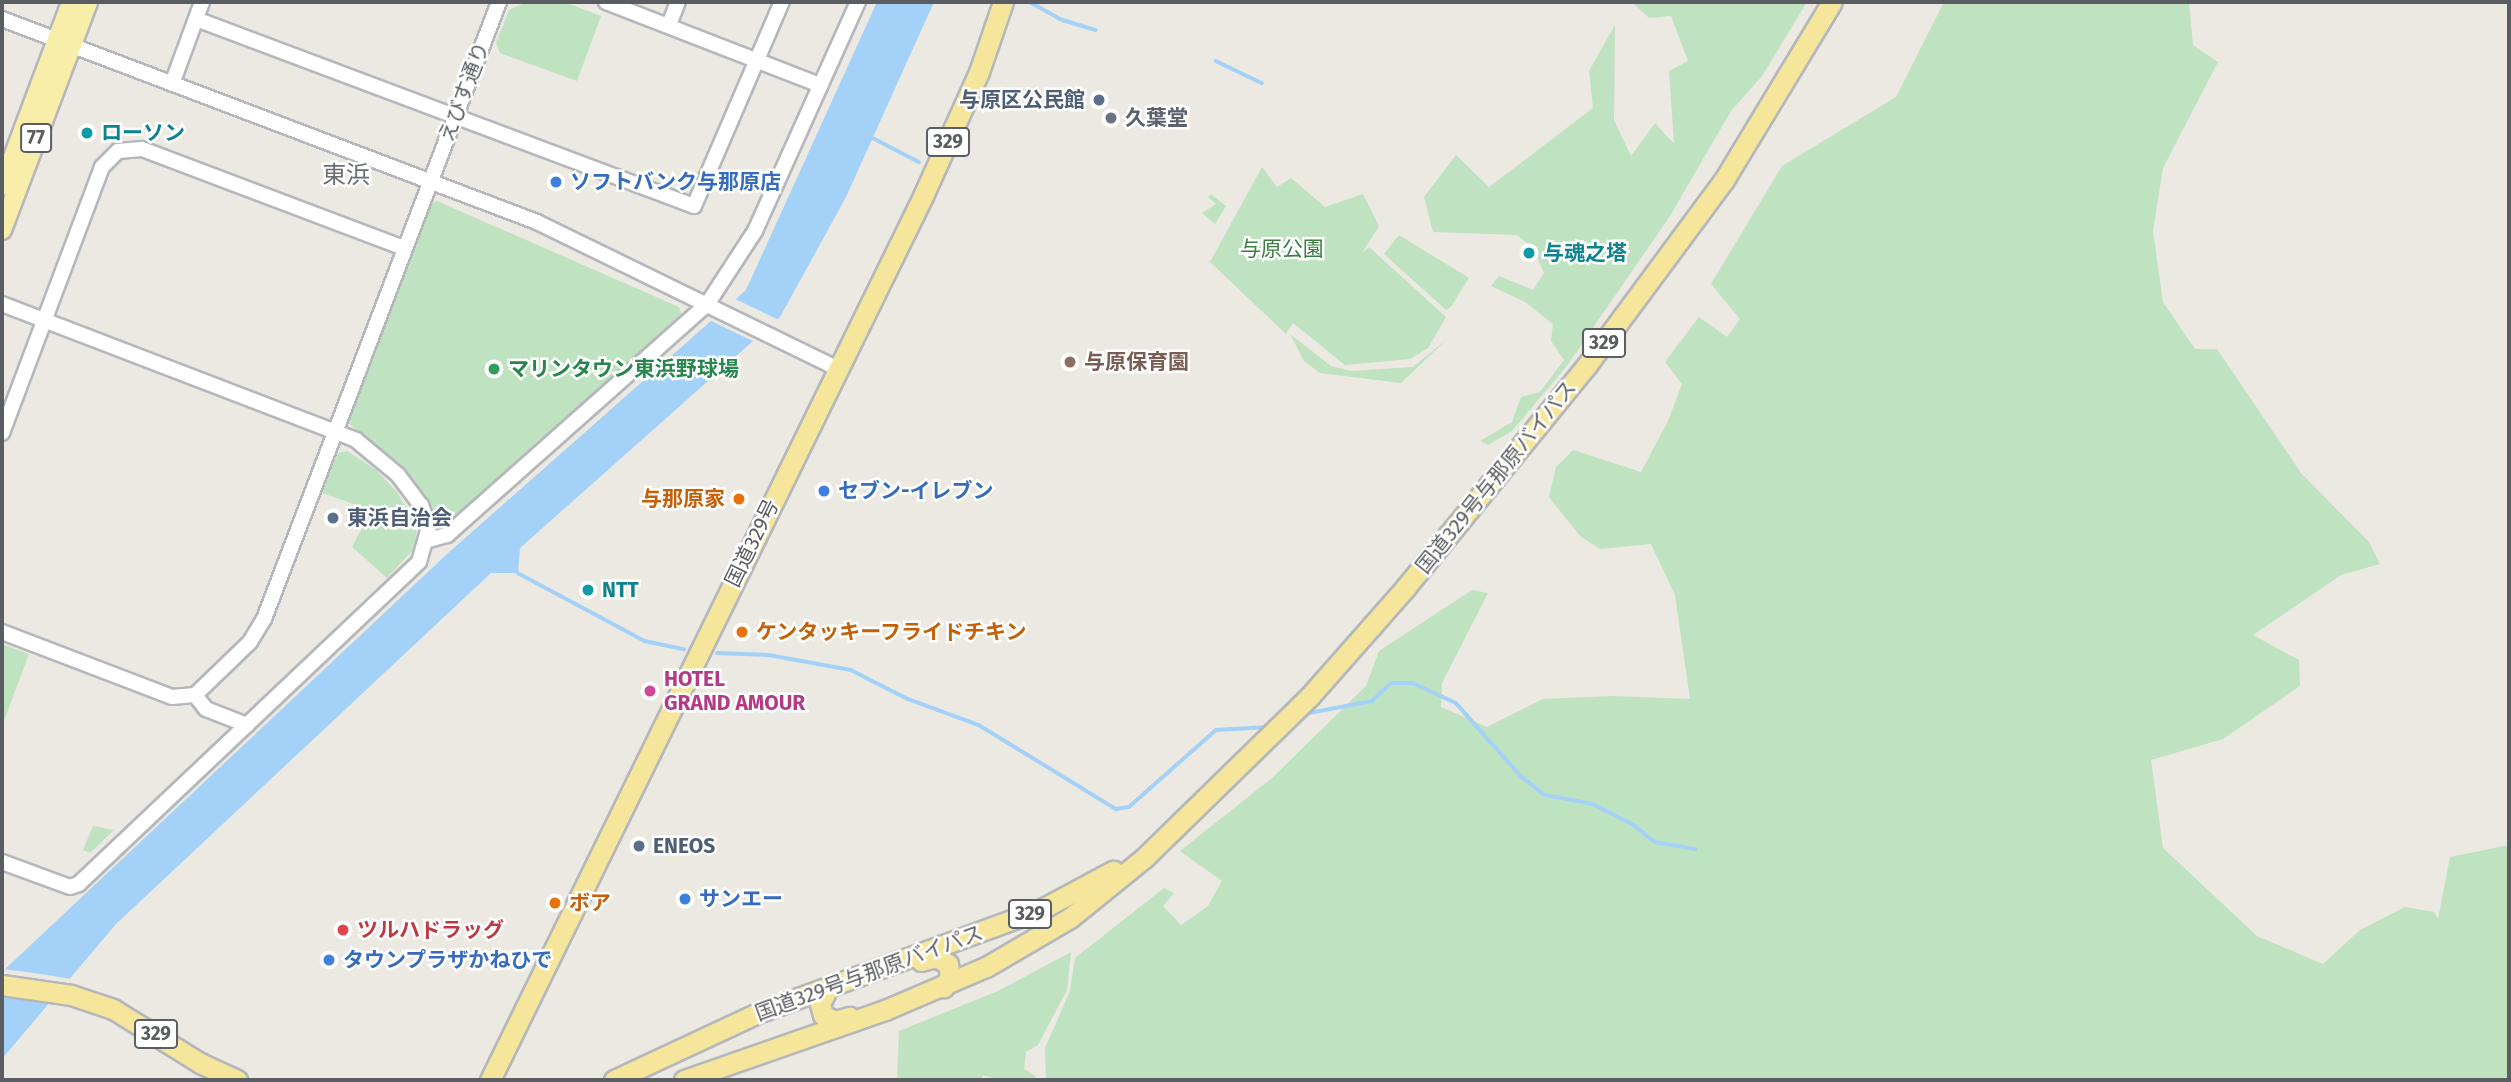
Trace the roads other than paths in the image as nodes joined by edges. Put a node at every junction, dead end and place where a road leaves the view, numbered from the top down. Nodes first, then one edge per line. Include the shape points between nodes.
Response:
1 (71, 2) edge
2 (88, 2) edge
3 (202, 2) edge
4 (499, 2) edge
5 (607, 2) edge
6 (677, 2) edge
7 (782, 2) edge
8 (858, 2) edge
9 (1003, 2) edge
10 (1832, 2) edge
11 (2, 19) edge
12 (196, 19) junction
13 (669, 25) junction
14 (64, 44) junction
15 (760, 59) junction
16 (172, 84) junction
17 (820, 85) junction
18 (455, 116) junction
19 (430, 181) junction
20 (2, 186) edge
21 (2, 230) edge
22 (404, 248) junction
23 (708, 303) junction
24 (2, 304) edge
25 (45, 320) junction
26 (836, 368) junction
27 (336, 431) junction
28 (2, 433) edge
29 (429, 540) junction
30 (2, 632) edge
31 (195, 695) junction
32 (247, 725) junction
33 (1158, 843) junction
34 (2, 862) edge
35 (893, 965) junction
36 (2, 985) edge
37 (944, 987) junction
38 (828, 988) junction
39 (870, 1015) junction
40 (237, 1080) edge
41 (490, 1080) edge
42 (614, 1080) edge
43 (684, 1080) edge

1 - 14 main road, 77
2 - 14 main road, 77
3 - 12 street
4 - 18 street, えびす通り
5 - 13 street
6 - 13 street
7 - 15 street
8 - 17 street
9 - 26 highway, 国道329号 / 329 via 961,114
10 - 33 highway, 国道329号与那原バイパス / 329 via 1695,221 1587,365 1406,587 1310,696
11 - 14 street
12 - 16 street
12 - 18 street
13 - 15 street
14 - 16 street
14 - 20 main road, 77
14 - 21 main road, 77
15 - 17 street
15 - 18 street via 694,206
16 - 19 street
17 - 23 street via 755,231
18 - 19 street, えびす通り
19 - 22 street, えびす通り
19 - 23 street via 569,235
22 - 25 street via 142,149 128,148 102,167
22 - 27 street, えびす通り
23 - 26 street
23 - 29 street via 447,535
24 - 25 street
25 - 27 street
25 - 28 street
26 - 41 highway, 国道329号 / 329
27 - 29 street via 372,450 398,475 426,514
27 - 31 street, えびす通り via 257,632
29 - 32 street via 419,562
30 - 31 street via 172,697
31 - 32 street via 206,709
32 - 34 street via 79,884 70,887
33 - 35 highway, 国道329号与那原バイパス / 329 via 1069,897
33 - 37 highway, 国道329号与那原バイパス / 329 via 1070,918
35 - 37 highway via 943,959 950,970
35 - 38 highway, 国道329号与那原バイパス / 329
36 - 40 highway, 329 via 71,995 113,1009 200,1063
37 - 39 highway, 国道329号与那原バイパス / 329
38 - 39 highway via 820,1004 828,1019
38 - 42 highway, 国道329号与那原バイパス / 329 via 760,1012
39 - 43 highway, 国道329号与那原バイパス / 329

